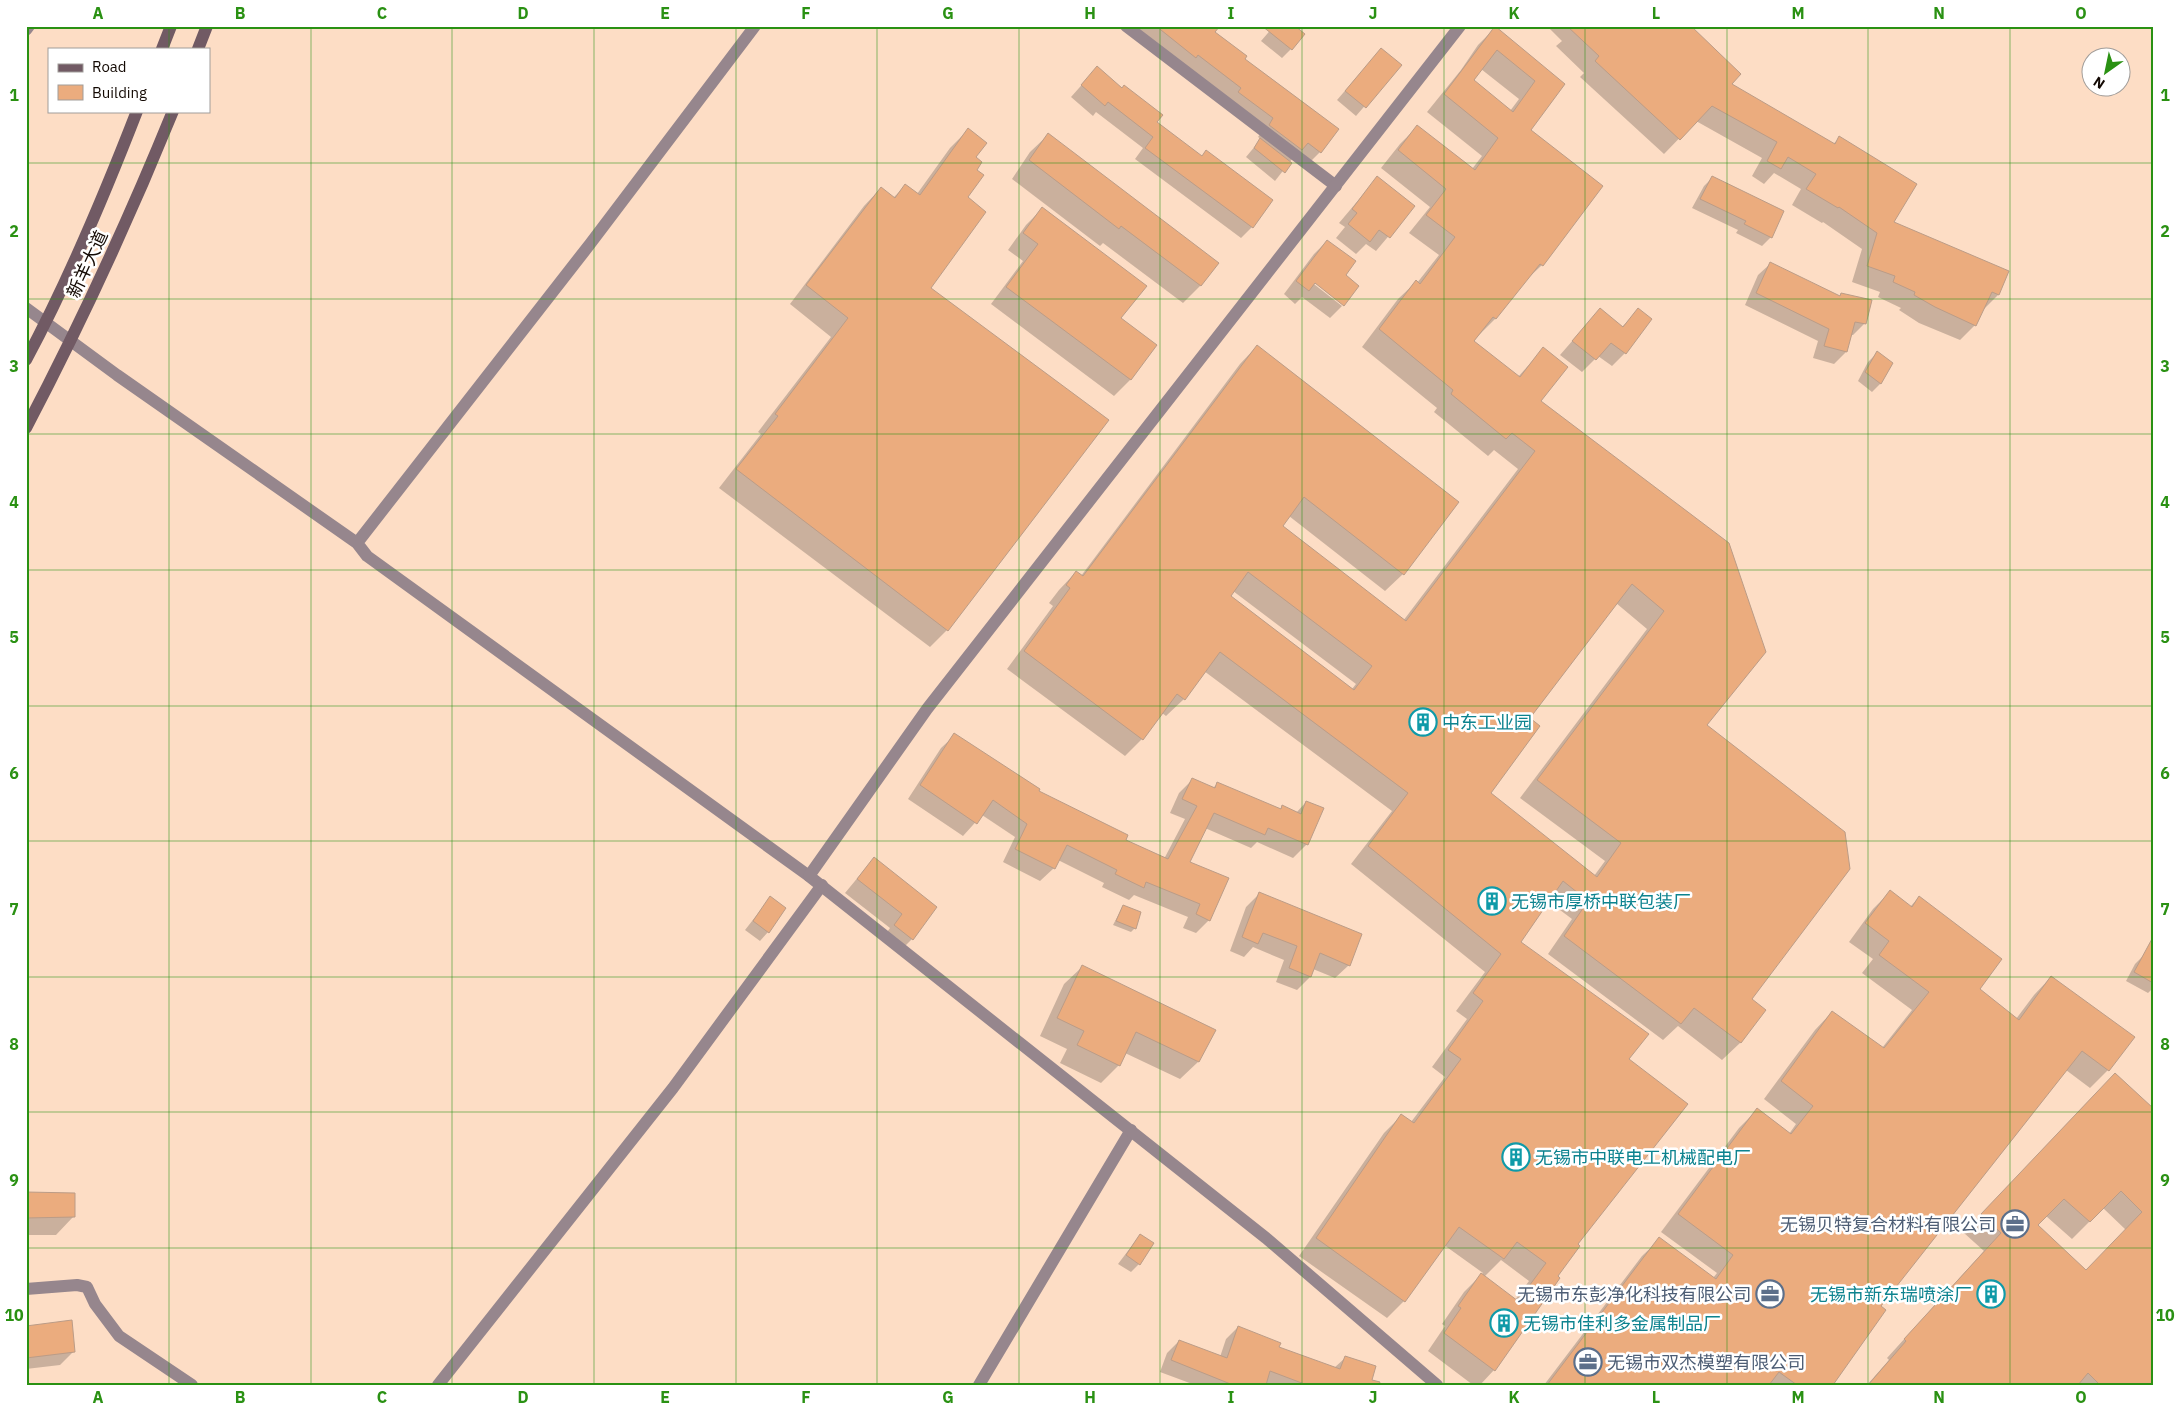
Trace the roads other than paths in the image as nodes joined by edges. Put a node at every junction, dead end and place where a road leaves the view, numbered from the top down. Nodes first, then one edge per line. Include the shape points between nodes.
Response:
1 (29, 26) edge
2 (171, 26) edge
3 (207, 26) edge
4 (756, 26) edge
5 (1126, 26) edge
6 (1460, 26) edge
7 (26, 30) edge
8 (162, 48) edge
9 (198, 48) edge
10 (137, 112) edge
11 (173, 112) edge
12 (1336, 186) junction
13 (26, 308) edge
14 (46, 323) junction
15 (71, 341) junction
16 (26, 360) edge
17 (26, 428) edge
18 (357, 543) junction
19 (809, 876) junction
20 (822, 885) junction
21 (1130, 1130) junction
22 (26, 1289) edge
23 (192, 1385) edge
24 (438, 1385) edge
25 (979, 1385) edge
26 (1437, 1385) edge

1 - 7 street
2 - 8 main road
3 - 9 main road
4 - 18 street
5 - 12 street
6 - 12 street
10 - 14 main road, 新羊大道 via 105,192
11 - 15 main road, 新羊大道
12 - 19 street via 928,709
13 - 14 street
14 - 15 street
14 - 16 main road, 新羊大道
15 - 17 main road, 新羊大道
15 - 18 street
18 - 19 street via 368,556
19 - 20 street
20 - 21 street
20 - 24 street via 673,1088
21 - 25 street
21 - 26 street via 1266,1238
22 - 23 street via 77,1284 87,1287 95,1304 119,1336

